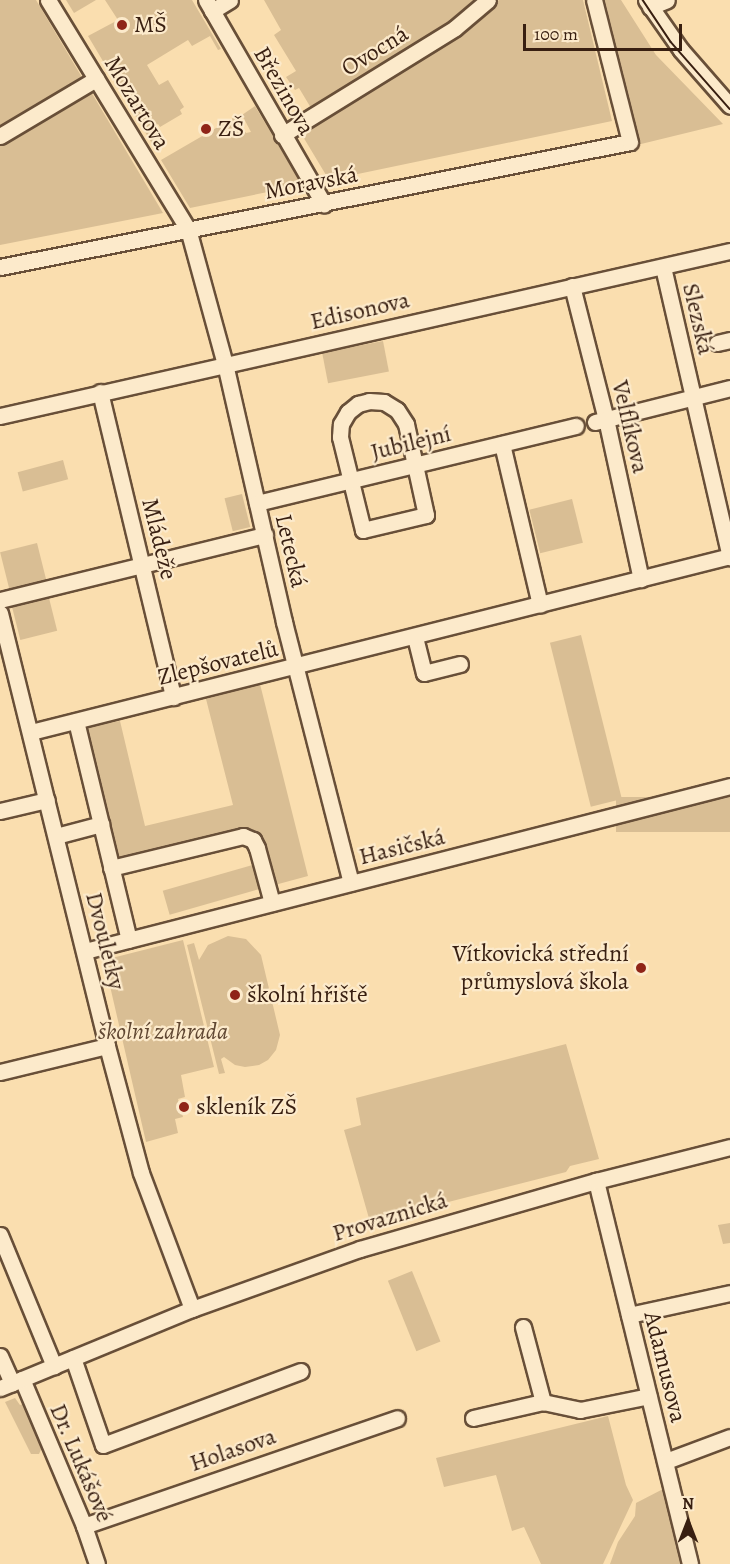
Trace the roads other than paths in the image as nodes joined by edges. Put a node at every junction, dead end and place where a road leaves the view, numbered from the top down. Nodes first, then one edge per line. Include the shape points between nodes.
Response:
1 (48, 0) edge
2 (230, 0) edge
3 (488, 0) edge
4 (594, 0) edge
5 (667, 0) edge
6 (648, 4) edge
7 (209, 5) edge
8 (96, 79) junction
9 (730, 106) edge
10 (282, 135) junction
11 (0, 136) edge
12 (324, 204) junction
13 (188, 229) junction
14 (730, 250) edge
15 (0, 267) edge
16 (663, 267) junction
17 (572, 286) junction
18 (225, 364) junction
19 (730, 388) edge
20 (100, 392) junction
21 (692, 397) junction
22 (0, 416) edge
23 (601, 421) junction
24 (576, 426) dead end
25 (502, 444) junction
26 (416, 465) junction
27 (351, 481) junction
28 (257, 504) junction
29 (265, 536) junction
30 (730, 557) edge
31 (143, 566) junction
32 (640, 579) junction
33 (0, 600) edge
34 (540, 605) junction
35 (0, 613) edge
36 (415, 637) junction
37 (460, 664) dead end
38 (296, 667) junction
39 (173, 697) junction
40 (76, 721) junction
41 (31, 732) junction
42 (730, 786) edge
43 (47, 800) junction
44 (0, 811) edge
45 (101, 824) junction
46 (56, 836) junction
47 (111, 868) junction
48 (351, 883) junction
49 (272, 903) junction
50 (129, 940) junction
51 (85, 951) junction
52 (107, 1046) junction
53 (0, 1072) edge
54 (730, 1147) edge
55 (596, 1181) junction
56 (0, 1235) edge
57 (730, 1293) edge
58 (192, 1309) junction
59 (629, 1316) junction
60 (523, 1327) dead end
61 (0, 1356) edge
62 (73, 1358) junction
63 (54, 1366) junction
64 (301, 1371) dead end
65 (11, 1383) edge
66 (649, 1396) junction
67 (543, 1402) junction
68 (397, 1418) dead end
69 (473, 1418) dead end
70 (730, 1437) edge
71 (666, 1461) junction
72 (84, 1526) junction
73 (97, 1564) edge
74 (690, 1564) edge

1 - 8 street, Mozartova
2 - 7 street
3 - 10 street, Ovocná via 455,28
4 - 12 street, Moravská via 630,142
5 - 6 street
6 - 9 street via 692,64
7 - 10 street, Březinova
8 - 11 street
8 - 13 street, Mozartova
10 - 12 street, Březinova
12 - 13 street, Moravská
13 - 15 street, Moravská
13 - 18 street, Letecká
14 - 16 street, Edisonova
16 - 17 street, Edisonova
16 - 21 street, Slezská
17 - 18 street, Edisonova
17 - 23 street, Velflíkova
18 - 20 street, Edisonova
18 - 28 street, Letecká
19 - 21 street
20 - 22 street, Edisonova
20 - 31 street, Mládeže
21 - 23 street
21 - 30 street, Slezská
23 - 32 street, Velflíkova
24 - 25 street, Jubilejní
25 - 26 street, Jubilejní
25 - 34 street
26 - 27 street, Jubilejní
26 - 27 street via 426,515 363,530
26 - 27 street via 406,424 397,410 384,402 366,402 348,412 341,424 340,437
27 - 28 street, Jubilejní
28 - 29 street, Letecká
29 - 31 street
29 - 38 street, Letecká
30 - 32 street, Zlepšovatelů
31 - 33 street
31 - 39 street, Mládeže
32 - 34 street, Zlepšovatelů
34 - 36 street, Zlepšovatelů
35 - 41 street, Dvouletky
36 - 37 street via 424,673
36 - 38 street, Zlepšovatelů
38 - 39 street, Zlepšovatelů
38 - 48 street, Letecká
39 - 40 street, Zlepšovatelů
40 - 41 street, Zlepšovatelů
40 - 45 street
41 - 43 street, Dvouletky
42 - 48 street, Hasičská
43 - 44 street
43 - 46 street, Dvouletky
45 - 46 street
45 - 47 street
46 - 51 street, Dvouletky
47 - 49 street via 243,836 253,840 257,848
47 - 50 street
48 - 49 street, Hasičská
49 - 50 street, Hasičská
50 - 51 street, Hasičská
51 - 52 street, Dvouletky
52 - 53 street
52 - 58 street, Dvouletky via 141,1173
54 - 55 street, Provaznická
55 - 58 street, Provaznická via 360,1249
55 - 59 street, Adamusova
56 - 63 street
57 - 59 street
58 - 62 street, Provaznická
59 - 66 street, Adamusova
60 - 67 street
61 - 65 street, Dr. Lukášové
62 - 63 street, Provaznická
62 - 64 street via 103,1445
63 - 65 street, Provaznická
65 - 72 street, Dr. Lukášové
66 - 67 street via 580,1410
66 - 71 street, Adamusova
67 - 69 street
68 - 72 street, Holasova
70 - 71 street
71 - 74 street, Adamusova
72 - 73 street, Dr. Lukášové

